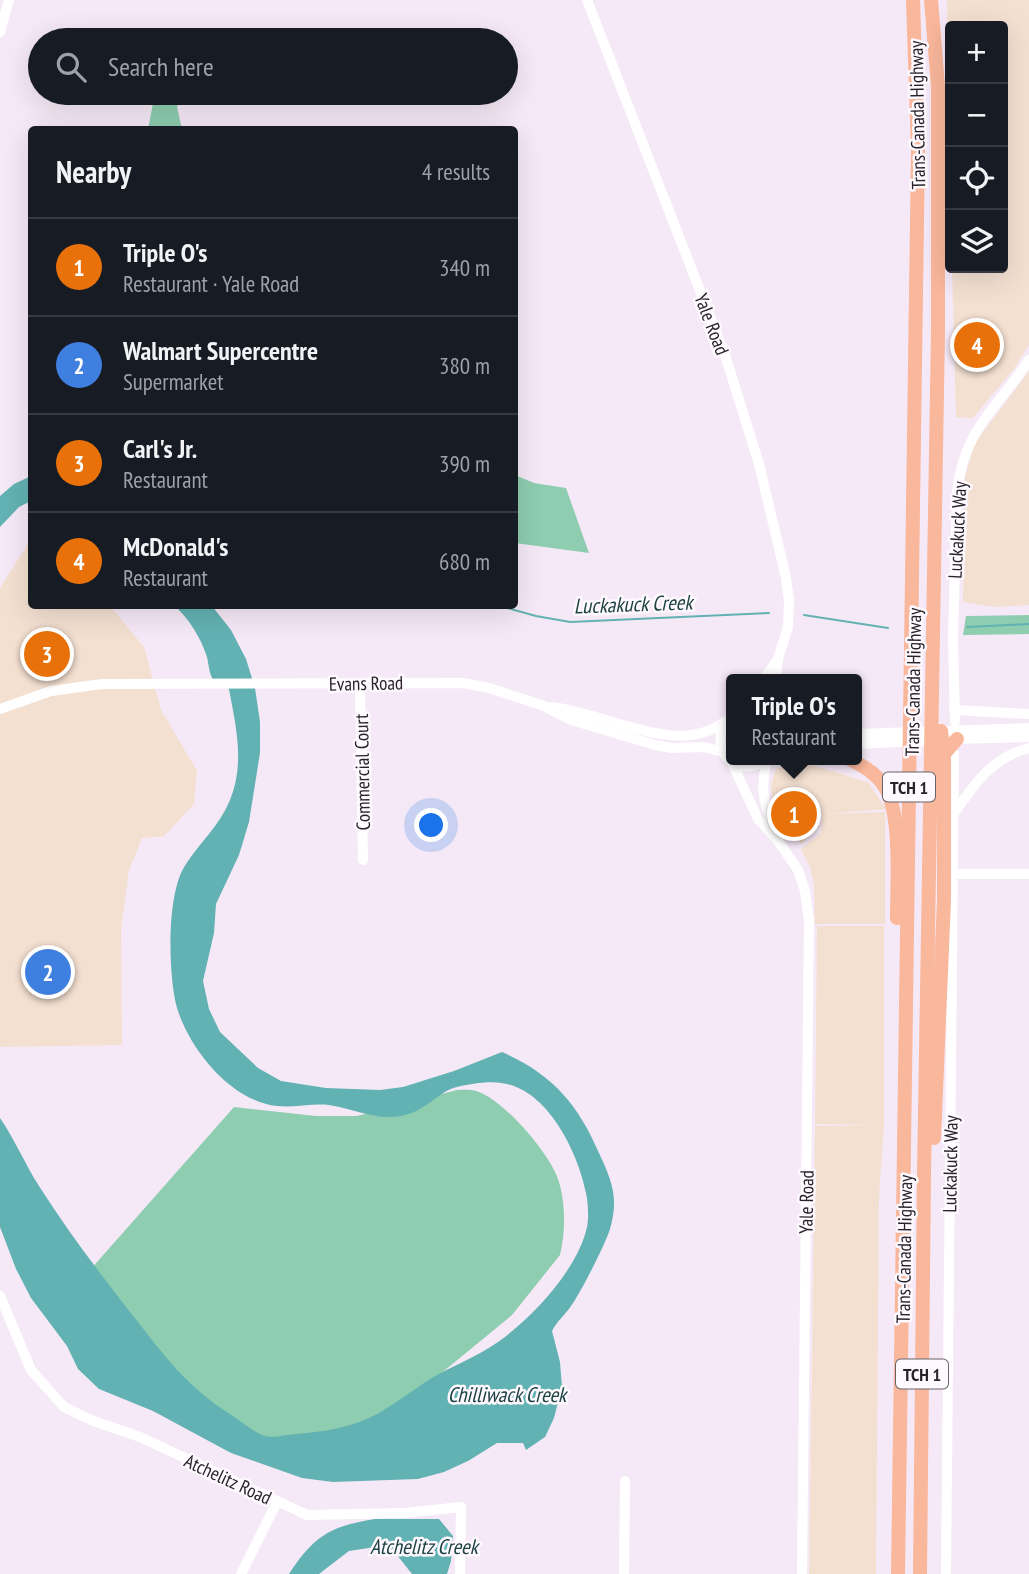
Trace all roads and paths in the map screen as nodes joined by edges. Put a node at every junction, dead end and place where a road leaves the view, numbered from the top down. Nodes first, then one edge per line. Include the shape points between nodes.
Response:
1 (9, 0) edge
2 (587, 0) edge
3 (932, 0) edge
4 (913, 3) edge
5 (0, 32) edge
6 (1029, 360) edge
7 (778, 659) junction
8 (768, 674) edge
9 (776, 674) edge
10 (360, 684) junction
11 (544, 706) junction
12 (0, 709) edge
13 (954, 710) junction
14 (1029, 714) edge
15 (726, 720) edge
16 (955, 722) dead end
17 (726, 724) edge
18 (1029, 728) edge
19 (862, 735) edge
20 (1029, 737) edge
21 (879, 738) junction
22 (955, 741) junction
23 (862, 743) edge
24 (1029, 748) edge
25 (723, 752) junction
26 (726, 755) edge
27 (733, 765) edge
28 (765, 765) edge
29 (858, 765) edge
30 (954, 778) junction
31 (976, 780) junction
32 (954, 814) junction
33 (776, 838) junction
34 (363, 860) dead end
35 (953, 874) junction
36 (1029, 874) edge
37 (903, 1084) junction
38 (924, 1173) junction
39 (0, 1296) edge
40 (625, 1482) dead end
41 (277, 1502) junction
42 (241, 1574) edge
43 (460, 1574) edge
44 (624, 1574) edge
45 (802, 1574) edge
46 (898, 1574) edge
47 (920, 1574) edge
48 (946, 1574) edge

1 - 5 street
2 - 7 street, Yale Road via 724,355 760,464 789,600 788,626
3 - 38 highway, Trans-Canada Highway / TCH 1 via 939,136
4 - 37 highway, Trans-Canada Highway / TCH 1 via 918,179
6 - 13 street, Luckakuck Way via 979,425 960,468
7 - 8 street, Yale Road
7 - 9 street, Yale Road
10 - 11 street, Evans Road via 464,683
10 - 12 street, Evans Road via 128,683 51,691
10 - 34 street, Commercial Court
11 - 15 street, Evans Road via 574,709 673,737 704,735
11 - 25 street, Evans Road via 571,720 654,745
13 - 14 street
13 - 16 street, Luckakuck Way
17 - 25 street via 720,737
18 - 22 street
19 - 21 street
20 - 22 street
21 - 22 street
21 - 23 street
22 - 30 street, Luckakuck Way
22 - 38 highway via 933,1149
24 - 31 street via 1001,760
25 - 26 street, Yale Road
27 - 33 street, Yale Road via 758,819
28 - 33 street, Yale Road via 762,793
29 - 37 highway via 878,778 892,805
30 - 31 street
30 - 32 street, Luckakuck Way
31 - 32 street
32 - 35 street, Luckakuck Way
33 - 45 street, Yale Road via 797,870 808,920
35 - 36 street
35 - 48 street, Luckakuck Way
37 - 46 highway, Trans-Canada Highway / TCH 1
38 - 47 highway, Trans-Canada Highway / TCH 1
39 - 41 street, Atchelitz Road via 31,1370 64,1407 140,1437
40 - 44 street
41 - 42 street
41 - 43 street, Atchelitz Road via 321,1516 461,1507

